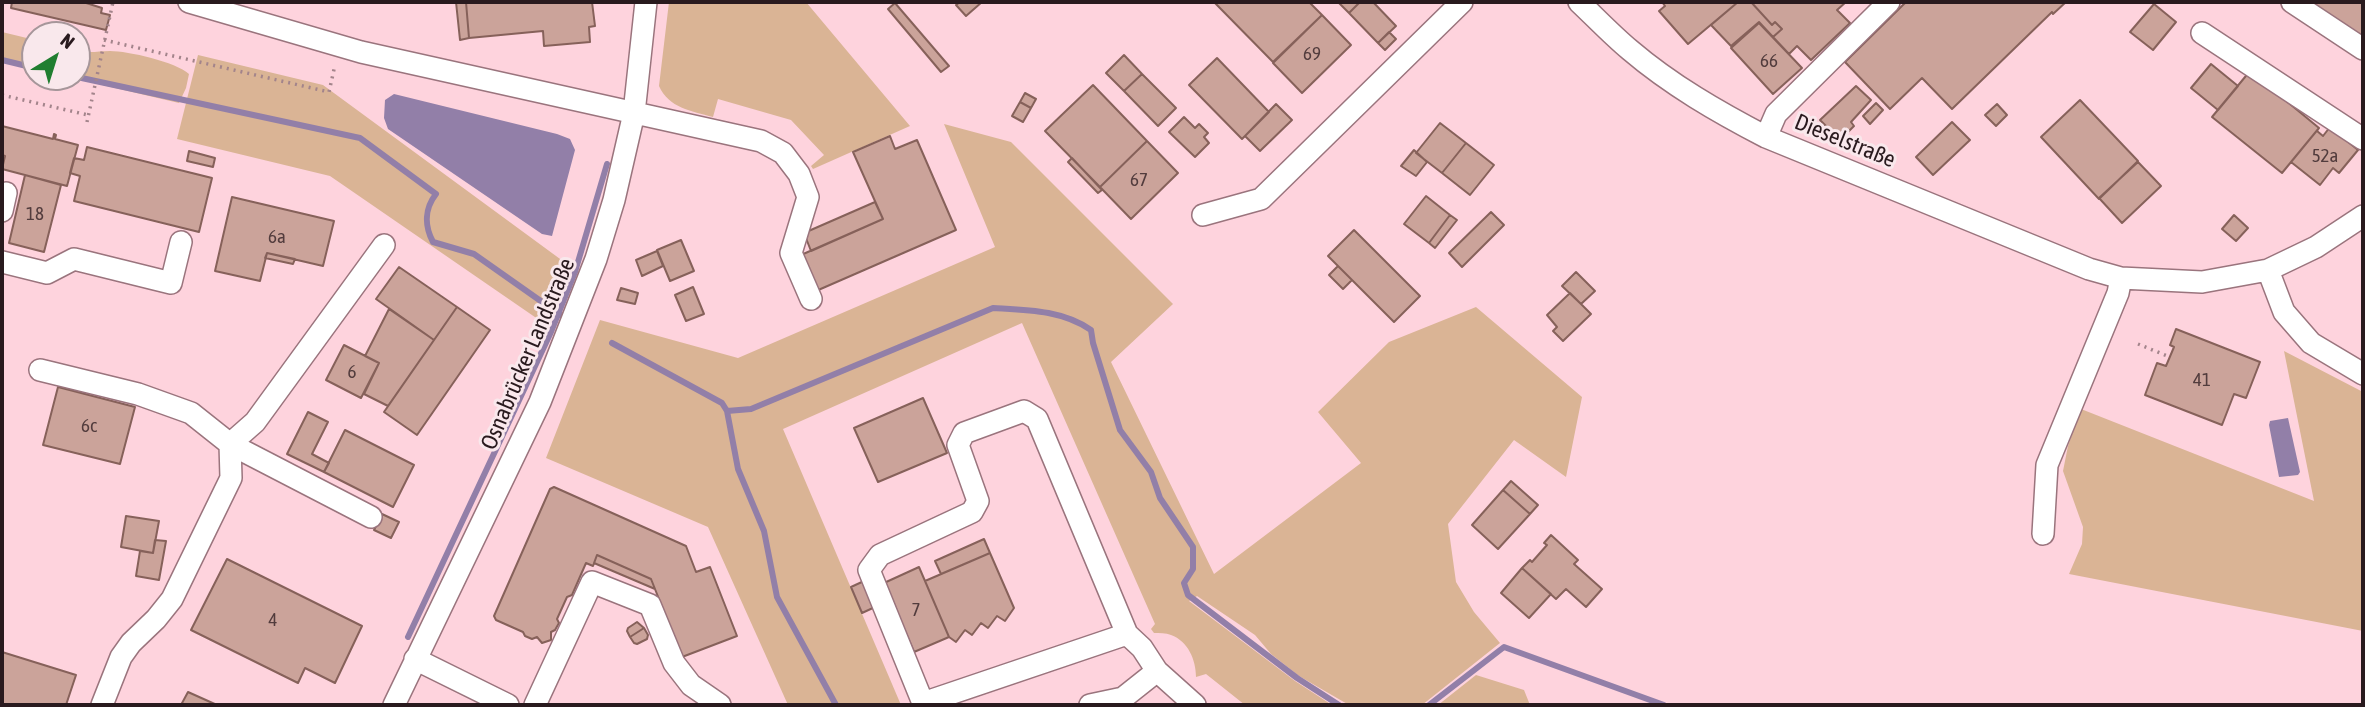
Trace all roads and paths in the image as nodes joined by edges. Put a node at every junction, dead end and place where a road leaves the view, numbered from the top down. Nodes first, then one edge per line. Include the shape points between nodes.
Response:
1 (113, 2) edge
2 (189, 2) edge
3 (646, 2) edge
4 (1462, 2) edge
5 (1579, 2) edge
6 (1889, 2) edge
7 (2292, 2) edge
8 (2202, 33) dead end
9 (104, 41) junction
10 (340, 46) junction
11 (2363, 48) edge
12 (2, 95) edge
13 (634, 113) junction
14 (88, 115) junction
15 (87, 121) dead end
16 (1766, 137) junction
17 (2363, 139) edge
18 (1203, 215) dead end
19 (2363, 216) edge
20 (181, 242) dead end
21 (384, 245) dead end
22 (2, 262) edge
23 (2268, 270) junction
24 (2121, 278) junction
25 (811, 299) dead end
26 (2138, 344) dead end
27 (2169, 357) dead end
28 (40, 370) dead end
29 (2363, 374) edge
30 (230, 444) junction
31 (371, 517) dead end
32 (2043, 534) dead end
33 (1127, 634) junction
34 (415, 659) junction
35 (1157, 671) junction
36 (923, 704) edge
37 (102, 705) edge
38 (394, 705) edge
39 (508, 705) edge
40 (535, 705) edge
41 (720, 705) edge
42 (1090, 705) edge
43 (1195, 705) edge

1 - 9 path
2 - 10 street
3 - 13 street, Osnabrücker Landstraße
4 - 18 street via 1261,199
5 - 16 street, Dieselstraße via 1675,84
6 - 16 street via 1776,114
7 - 11 street
8 - 17 street
9 - 10 path via 329,92
9 - 14 path
10 - 13 street
12 - 14 path
13 - 25 street via 761,141 783,153 799,174 808,197 791,253
13 - 34 street, Osnabrücker Landstraße via 596,259 540,402
14 - 15 path
16 - 24 street, Dieselstraße
19 - 23 street, Dieselstraße via 2316,247
20 - 22 street via 171,283 74,259 47,273
21 - 30 street via 255,422
23 - 24 street, Dieselstraße via 2202,282
23 - 29 street via 2284,312 2311,343
24 - 32 street via 2047,466
26 - 27 path
28 - 30 street via 138,394 191,413
30 - 31 street
30 - 37 street via 231,478 178,587 121,657
33 - 35 street
33 - 36 street
33 - 36 street via 1037,419 1024,411 964,433 958,445 978,501 972,512 880,555 869,570
34 - 38 street, Osnabrücker Landstraße
34 - 39 street
35 - 42 street via 1123,698
35 - 43 street
40 - 41 street via 592,582 650,604 674,663 691,685

